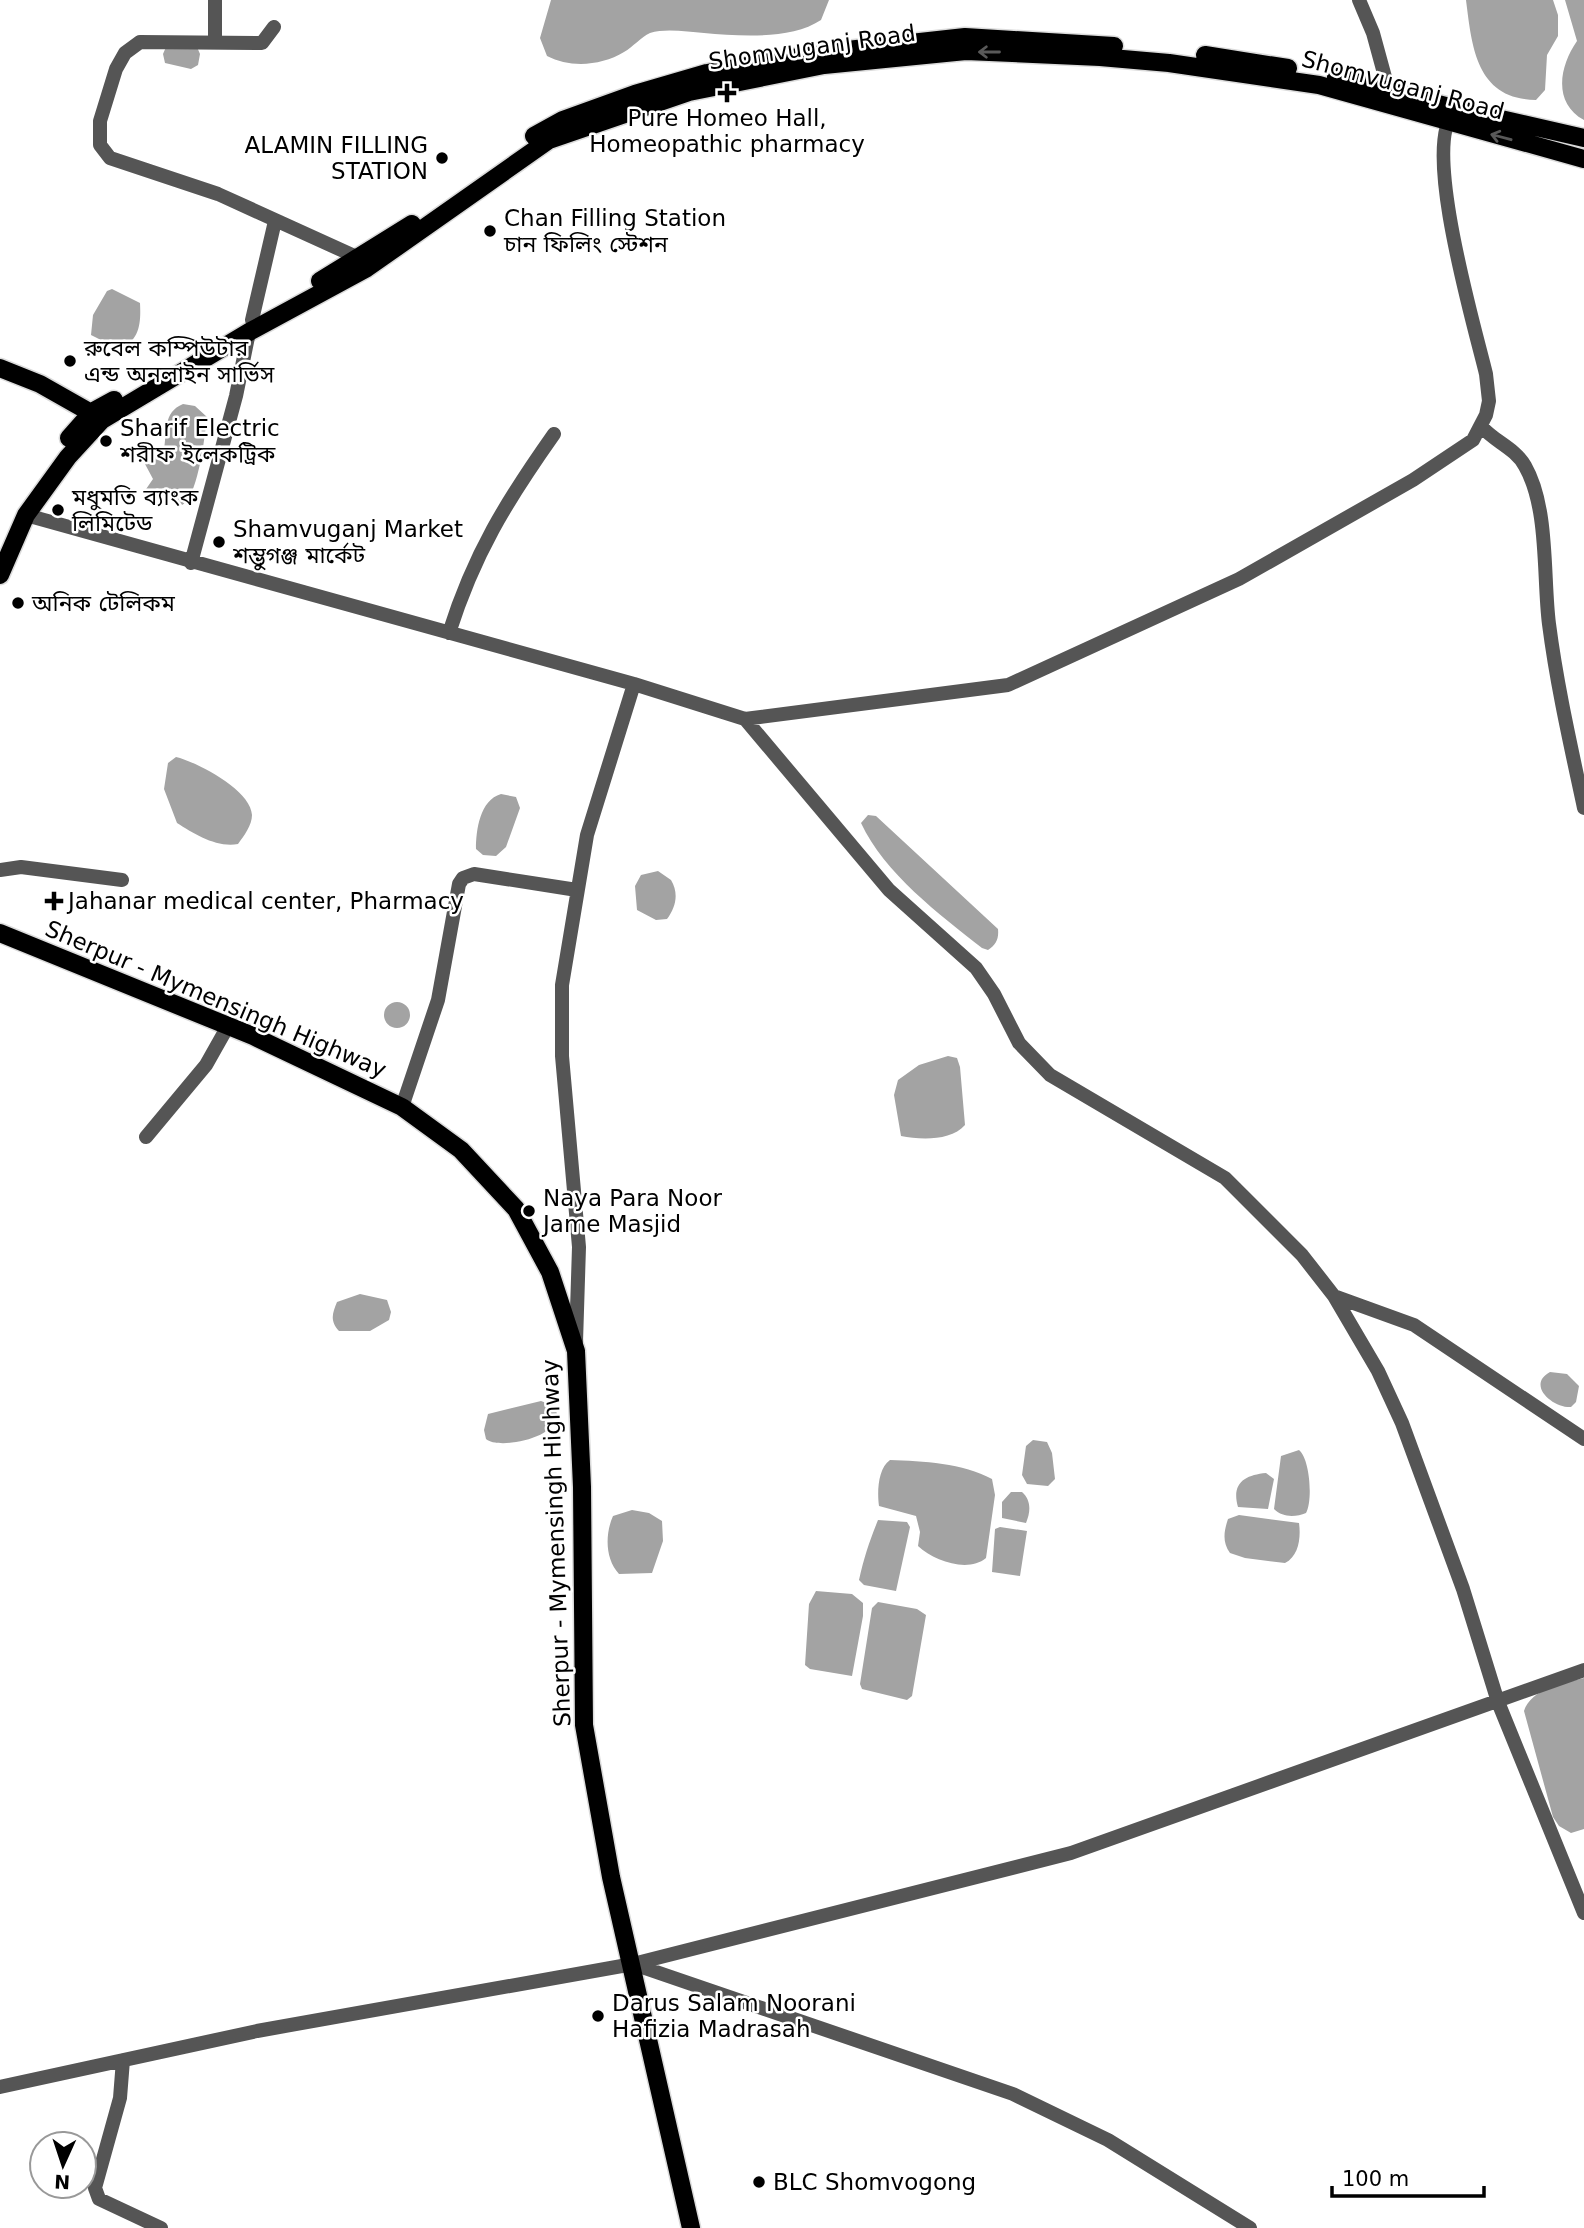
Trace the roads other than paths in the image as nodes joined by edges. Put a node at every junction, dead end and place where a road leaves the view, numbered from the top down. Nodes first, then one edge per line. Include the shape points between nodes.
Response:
1 (215, 0) edge
2 (1359, 0) edge
3 (274, 27) dead end
4 (215, 41) junction
5 (1388, 88) junction
6 (1452, 116) junction
7 (1578, 136) edge
8 (1576, 157) edge
9 (275, 221) junction
10 (359, 258) junction
11 (250, 326) junction
12 (0, 368) edge
13 (97, 416) junction
14 (1482, 427) junction
15 (554, 434) dead end
16 (26, 515) junction
17 (0, 555) edge
18 (191, 563) junction
19 (0, 575) edge
20 (449, 634) junction
21 (634, 684) junction
22 (745, 719) junction
23 (1584, 808) edge
24 (0, 870) edge
25 (122, 880) dead end
26 (577, 890) junction
27 (2, 933) edge
28 (228, 1026) junction
29 (402, 1107) junction
30 (146, 1137) dead end
31 (1334, 1296) junction
32 (576, 1351) junction
33 (1584, 1439) edge
34 (1584, 1670) edge
35 (1498, 1702) junction
36 (1584, 1913) edge
37 (633, 1964) junction
38 (123, 2060) junction
39 (0, 2087) edge
40 (161, 2228) edge
41 (691, 2228) edge
42 (1250, 2228) edge

1 - 4 street
2 - 5 street
3 - 4 street via 262,43
4 - 9 street via 140,42 125,53 100,121 100,145 110,158 218,194
5 - 6 main road, Shomvuganj Road
5 - 10 main road, Shomvuganj Road via 1238,59 1021,38 938,39 820,53 707,74 563,121 538,133
6 - 7 main road, Shomvuganj Road
8 -> 6 main road, Shomvuganj Road
6 -> 11 main road, Shomvuganj Road via 1319,85 1114,58 966,51 824,65 689,92 548,140 367,268
6 - 14 street via 1443,176 1486,374 1489,401
9 - 10 street
9 - 11 street
10 - 11 main road, Shomvuganj Road
11 - 13 main road, Shomvuganj Road
11 - 18 street
12 - 13 main road
13 - 16 main road, Shomvuganj Road
13 - 17 main road, Shomvuganj Road via 59,449 20,506
14 - 22 street via 1459,451 1297,549 1008,685
14 - 23 street via 1494,441 1516,453 1526,467 1536,499 1549,623
15 - 20 street via 494,522 468,573
16 - 18 street
16 - 19 main road, Shomvuganj Road
18 - 20 street
20 - 21 street
21 - 22 street
21 - 26 street via 591,822
22 - 31 street via 889,890 976,968 1028,1055 1050,1074 1225,1178 1302,1255
24 - 25 street via 21,867
26 - 29 street via 474,874 463,878 438,1000
26 - 32 street via 562,985 562,1044 579,1247
27 - 28 main road, Sherpur - Mymensingh Highway
28 - 29 main road, Sherpur - Mymensingh Highway
28 - 30 street via 206,1065
29 - 32 main road, Sherpur - Mymensingh Highway via 461,1150 516,1209 550,1272
31 - 33 street via 1414,1325
31 - 35 street via 1402,1423 1463,1589
32 - 37 main road, Sherpur - Mymensingh Highway via 583,1725 611,1877
34 - 35 street
35 - 36 street
35 - 37 street via 1072,1853
37 - 38 street via 257,2031
37 - 41 main road, Sherpur - Mymensingh Highway
37 - 42 street via 1013,2094 1108,2140
38 - 39 street
38 - 40 street via 120,2098 95,2188 99,2199

